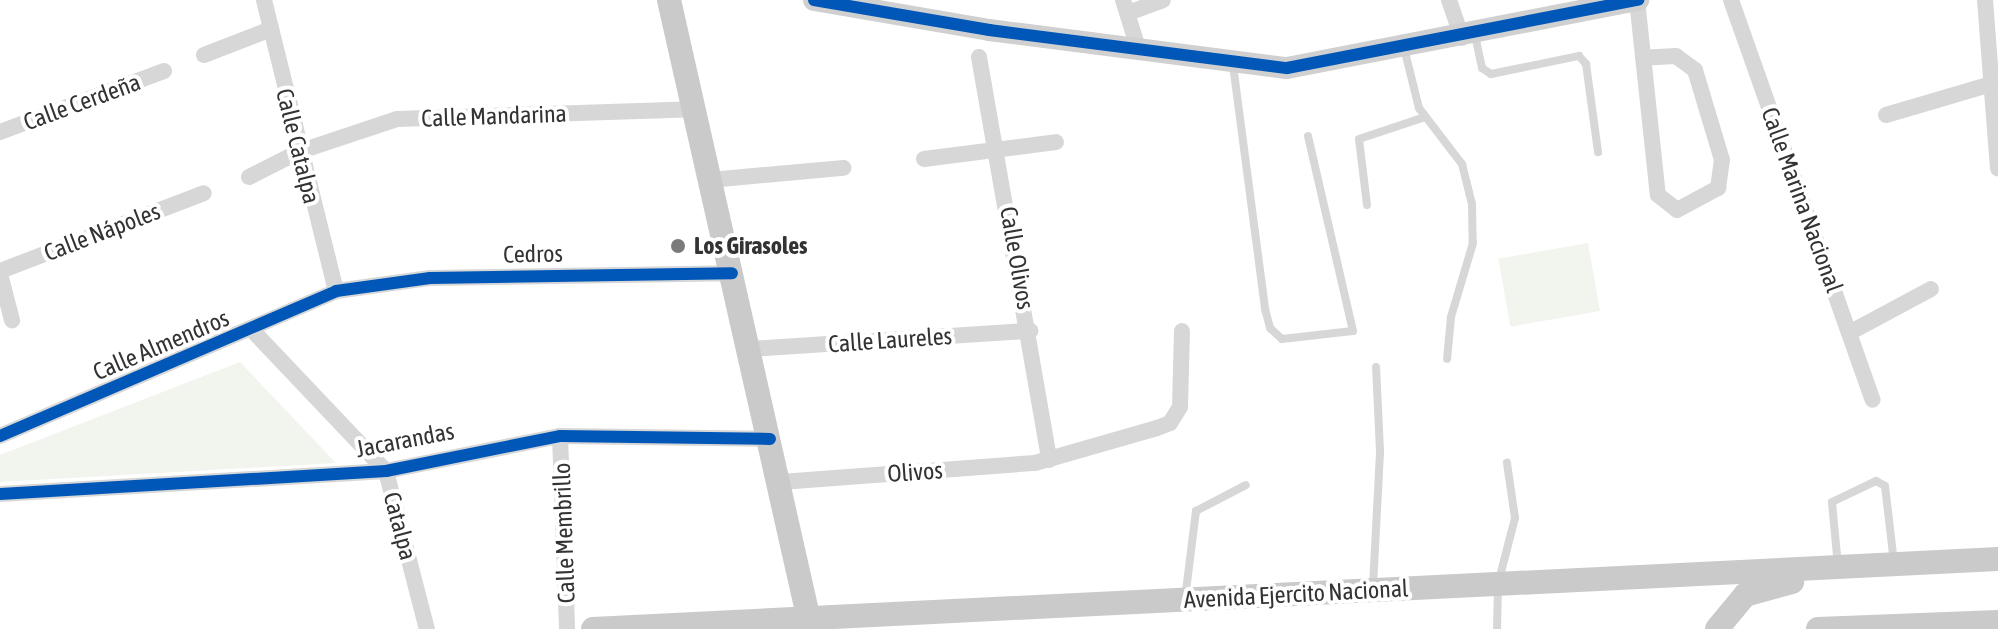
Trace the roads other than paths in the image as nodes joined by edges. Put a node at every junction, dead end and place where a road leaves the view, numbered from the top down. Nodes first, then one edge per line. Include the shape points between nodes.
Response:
1 (264, 0) edge
2 (669, 0) edge
3 (814, 0) edge
4 (1163, 0) edge
5 (1449, 0) edge
6 (1638, 0) edge
7 (1731, 0) edge
8 (1985, 0) edge
9 (1126, 6) edge
10 (271, 29) junction
11 (1468, 36) junction
12 (1404, 48) junction
13 (1139, 51) junction
14 (204, 55) dead end
15 (979, 57) dead end
16 (1643, 58) junction
17 (1233, 65) junction
18 (164, 71) dead end
19 (1991, 84) junction
20 (694, 109) junction
21 (1886, 115) dead end
22 (1425, 117) junction
23 (1996, 128) edge
24 (0, 132) edge
25 (1308, 136) dead end
26 (1056, 142) dead end
27 (298, 152) junction
28 (998, 152) junction
29 (1598, 152) dead end
30 (924, 159) dead end
31 (843, 168) dead end
32 (1998, 168) edge
33 (249, 177) dead end
34 (710, 180) junction
35 (204, 193) dead end
36 (1367, 205) dead end
37 (0, 273) edge
38 (732, 273) junction
39 (1931, 289) dead end
40 (336, 291) junction
41 (12, 320) dead end
42 (253, 331) junction
43 (1030, 331) junction
44 (1182, 331) dead end
45 (1849, 333) junction
46 (749, 349) junction
47 (1447, 359) dead end
48 (1376, 367) dead end
49 (1873, 400) dead end
50 (0, 436) edge
51 (560, 436) junction
52 (770, 439) junction
53 (1049, 460) junction
54 (1507, 463) dead end
55 (386, 471) junction
56 (781, 482) junction
57 (1246, 485) dead end
58 (0, 494) edge
59 (1998, 559) edge
60 (1895, 564) junction
61 (1838, 567) junction
62 (1811, 568) junction
63 (1498, 584) junction
64 (1372, 590) junction
65 (1185, 599) junction
66 (1998, 622) edge
67 (810, 623) edge
68 (1855, 628) edge
69 (427, 629) edge
70 (567, 629) edge
71 (593, 629) edge
72 (1497, 629) edge
73 (1717, 629) edge
74 (1818, 629) edge

1 - 10 street, Calle Catalpa
2 - 20 main road
3 - 13 street
4 - 9 street
5 - 11 street
6 - 11 street
6 - 16 street
7 - 45 street, Calle Marina Nacional
8 - 19 street
9 - 13 street
10 - 14 street
10 - 27 street, Calle Catalpa
11 - 12 street
11 - 29 lane via 1482,68 1491,74 1579,56 1586,64
12 - 17 street via 1287,68
12 - 22 lane
13 - 17 street
15 - 28 street, Calle Olivos
16 - 16 street via 1676,56 1695,70 1722,160 1718,188 1677,210 1664,206 1658,195
17 - 25 lane via 1265,309 1270,328 1282,339 1353,331
18 - 24 street, Calle Cerdeña
19 - 21 street
19 - 23 street
20 - 27 street, Calle Mandarina via 397,119
20 - 34 main road
22 - 36 lane via 1359,139
22 - 47 lane via 1462,164 1472,204 1473,243 1451,317
23 - 32 street
26 - 28 street
27 - 33 street, Calle Mandarina
27 - 40 street, Calle Catalpa
28 - 30 street
28 - 43 street, Calle Olivos
31 - 34 street
34 - 38 main road
35 - 37 street, Calle Nápoles
37 - 41 street
38 - 40 street, Cedros via 430,278
38 - 46 main road
39 - 45 street
40 - 42 street, Calle Almendros
42 - 50 street, Calle Almendros
42 - 55 street, Catalpa
43 - 46 street, Calle Laureles
43 - 53 street, Calle Olivos
44 - 53 street, Olivos via 1176,417
45 - 49 street, Calle Marina Nacional
46 - 52 main road
48 - 64 lane via 1380,451
51 - 52 street, Jacarandas
51 - 55 street, Jacarandas
51 - 70 street, Calle Membrillo
52 - 56 main road
53 - 56 street, Olivos
54 - 63 lane via 1515,518
55 - 58 street, Jacarandas
55 - 69 street, Catalpa
56 - 67 main road
57 - 65 lane via 1196,511
59 - 60 main road, Avenida Ejercito Nacional
60 - 61 main road, Avenida Ejercito Nacional
60 - 61 lane via 1885,486 1876,481 1832,502
61 - 62 main road, Avenida Ejercito Nacional
62 - 63 main road, Avenida Ejercito Nacional
62 - 73 main road via 1802,580 1745,595
63 - 64 main road, Avenida Ejercito Nacional
63 - 72 lane
64 - 65 main road, Avenida Ejercito Nacional
65 - 67 main road, Avenida Ejercito Nacional
66 - 68 main road
67 - 71 main road, Avenida Ejercito Nacional
68 - 74 main road

